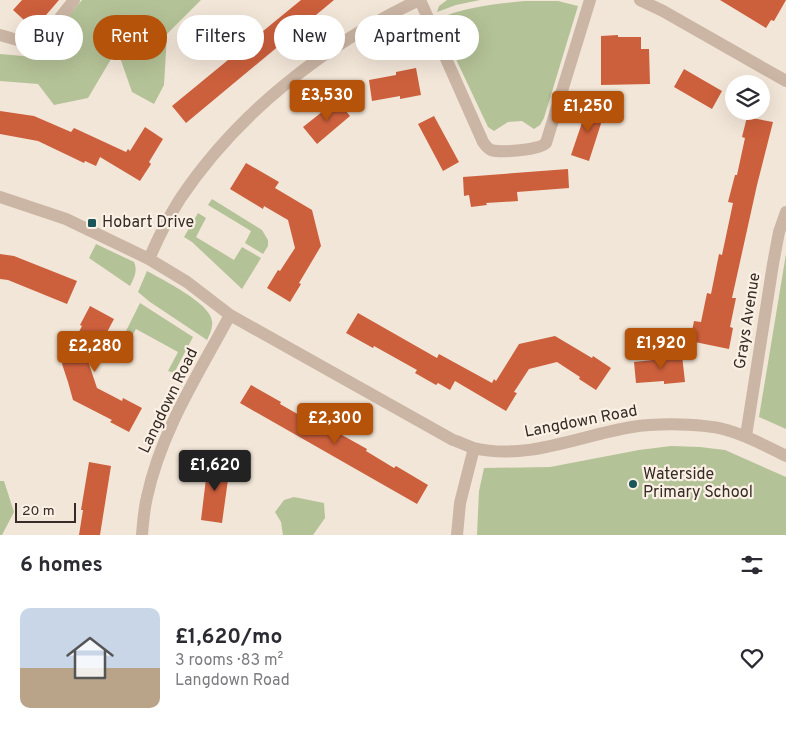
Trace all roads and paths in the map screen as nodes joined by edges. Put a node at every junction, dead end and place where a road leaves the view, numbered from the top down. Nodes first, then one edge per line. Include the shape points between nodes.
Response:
1 (74, 0) edge
2 (420, 0) edge
3 (590, 0) edge
4 (640, 0) edge
5 (0, 36) edge
6 (786, 81) edge
7 (0, 197) edge
8 (786, 212) edge
9 (148, 259) junction
10 (230, 315) junction
11 (746, 436) junction
12 (474, 448) junction
13 (786, 456) edge
14 (142, 535) edge
15 (457, 535) edge

1 - 5 street via 49,32 36,41
2 - 3 street via 483,142 489,149 501,151 531,149 546,143
2 - 9 street via 337,46 292,79 250,117 219,149 181,198
4 - 6 street
7 - 9 street, Langdown Road via 66,219
8 - 11 street, Grays Avenue via 773,264
9 - 10 street, Langdown Road via 187,282
10 - 12 street, Langdown Road via 434,430
10 - 14 street, Langdown Road via 177,413 158,457 146,498
11 - 12 street, Langdown Road via 706,427 654,425 530,449
11 - 13 street, Langdown Road
12 - 15 street via 460,503

